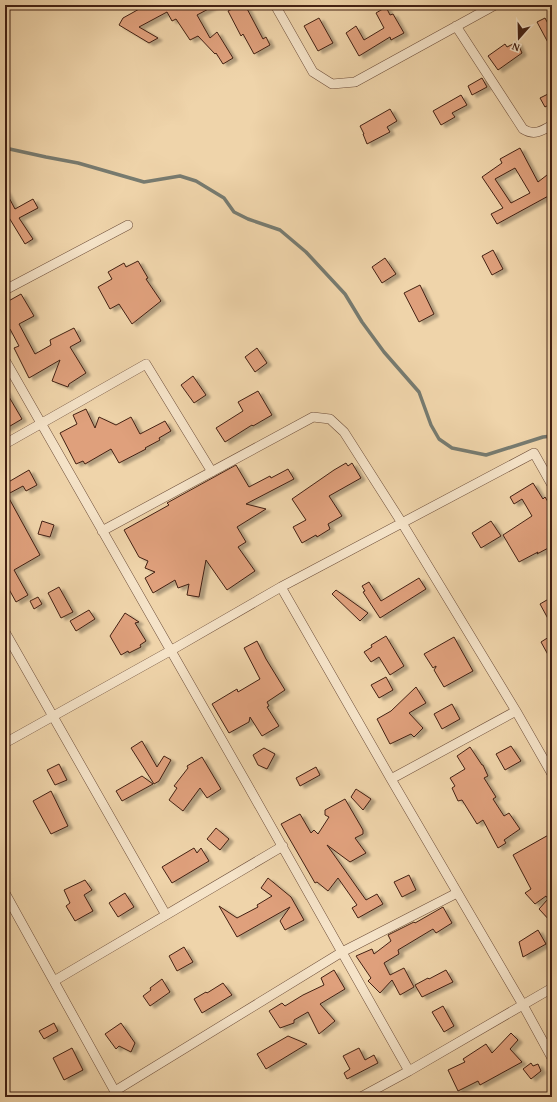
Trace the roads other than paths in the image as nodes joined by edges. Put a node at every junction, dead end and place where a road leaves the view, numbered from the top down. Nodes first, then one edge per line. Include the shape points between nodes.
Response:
1 (275, 5) edge
2 (495, 5) edge
3 (456, 26) junction
4 (552, 125) edge
5 (128, 226) dead end
6 (5, 290) edge
7 (5, 360) edge
8 (41, 423) junction
9 (5, 444) edge
10 (212, 472) junction
11 (552, 485) edge
12 (402, 523) junction
13 (102, 530) junction
14 (281, 587) junction
15 (5, 632) edge
16 (170, 651) junction
17 (516, 711) junction
18 (52, 716) junction
19 (5, 743) edge
20 (552, 774) edge
21 (391, 779) junction
22 (283, 846) junction
23 (5, 893) edge
24 (457, 893) junction
25 (166, 915) junction
26 (342, 952) junction
27 (54, 981) junction
28 (552, 988) edge
29 (523, 1005) junction
30 (552, 1058) edge
31 (409, 1071) junction
32 (117, 1094) edge
33 (361, 1097) edge

1 - 3 street via 313,72 332,84 355,82
2 - 3 street
3 - 4 street via 523,129 529,133 542,131
5 - 6 street
7 - 8 street
8 - 9 street
8 - 10 street via 146,364
8 - 13 street
10 - 12 street via 313,417 330,419 344,432
10 - 13 street
11 - 12 street via 534,453
12 - 14 street
12 - 17 street
13 - 16 street
14 - 16 street
14 - 21 street
15 - 18 street
16 - 18 street
16 - 22 street
17 - 20 street
17 - 21 street
18 - 19 street
18 - 25 street
21 - 24 street
22 - 25 street
22 - 26 street
23 - 27 street
24 - 26 street
24 - 29 street
25 - 27 street
26 - 31 street
26 - 32 street
27 - 32 street
28 - 29 street
29 - 30 street
29 - 31 street
31 - 33 street

